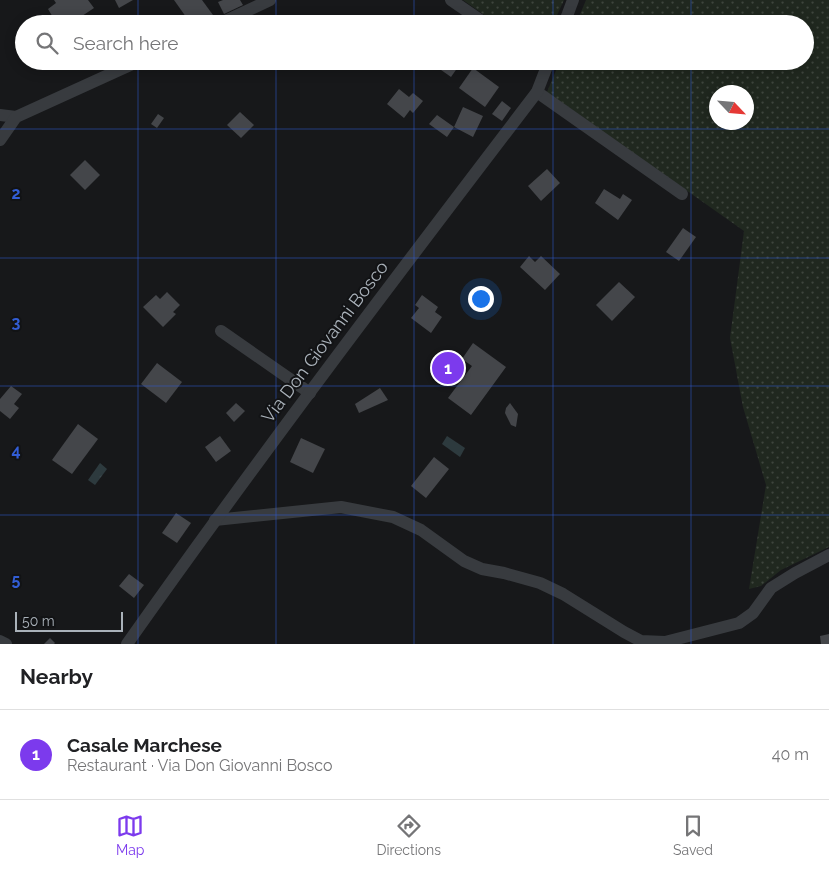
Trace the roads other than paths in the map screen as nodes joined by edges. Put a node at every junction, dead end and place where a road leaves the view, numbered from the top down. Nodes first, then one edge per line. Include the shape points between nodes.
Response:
1 (270, 0) edge
2 (451, 0) edge
3 (573, 0) edge
4 (238, 15) edge
5 (473, 15) edge
6 (567, 15) edge
7 (119, 70) edge
8 (542, 70) edge
9 (537, 92) junction
10 (0, 114) edge
11 (16, 117) junction
12 (0, 140) edge
13 (682, 194) dead end
14 (221, 331) dead end
15 (310, 393) junction
16 (214, 520) junction
17 (829, 555) edge
18 (0, 641) edge
19 (6, 644) edge
20 (127, 644) edge

1 - 4 street
2 - 5 street
3 - 6 street
7 - 11 street
8 - 9 street, Via Don Giovanni Bosco
9 - 13 street
9 - 15 street, Via Don Giovanni Bosco
10 - 11 street
11 - 12 street
14 - 15 street
15 - 16 street, Via Don Giovanni Bosco
16 - 17 street via 341,507 393,517 421,530 464,561 482,569 540,583 624,632 641,640 665,642 739,624 753,613 771,588
16 - 20 street, Via Don Giovanni Bosco
18 - 19 street

